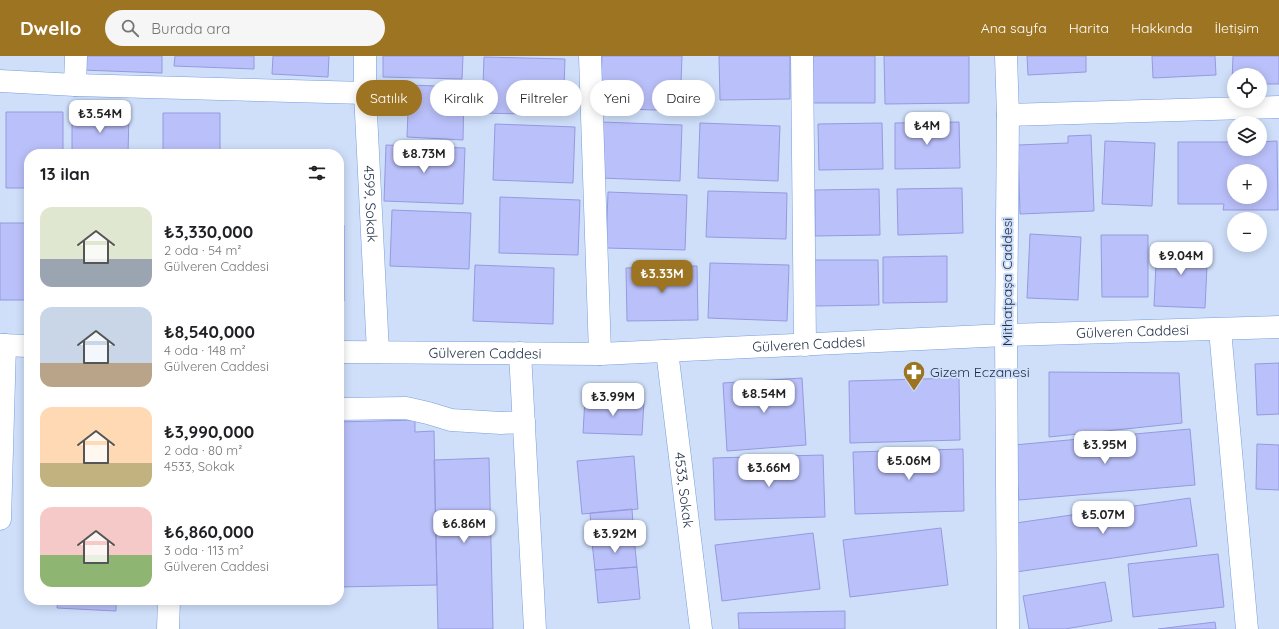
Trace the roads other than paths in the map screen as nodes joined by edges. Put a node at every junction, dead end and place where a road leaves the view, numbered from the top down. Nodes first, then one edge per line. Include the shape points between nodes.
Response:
1 (76, 56) edge
2 (365, 56) edge
3 (590, 56) edge
4 (802, 56) edge
5 (1006, 56) edge
6 (0, 80) edge
7 (364, 80) edge
8 (75, 85) junction
9 (356, 93) edge
10 (1279, 107) edge
11 (1008, 115) junction
12 (365, 116) edge
13 (1279, 327) edge
14 (1220, 330) junction
15 (1006, 335) junction
16 (3, 345) edge
17 (805, 345) junction
18 (24, 346) edge
19 (667, 351) junction
20 (344, 352) edge
21 (378, 352) junction
22 (520, 354) junction
23 (600, 354) junction
24 (344, 408) edge
25 (524, 422) junction
26 (0, 519) edge
27 (169, 605) edge
28 (168, 629) edge
29 (535, 629) edge
30 (701, 629) edge
31 (1008, 629) edge
32 (1247, 629) edge

1 - 8 street
2 - 7 street, 4599, Sokak
3 - 23 street
4 - 17 street
5 - 11 street, Mithatpaşa Caddesi
6 - 8 street
8 - 9 street
10 - 11 street
11 - 15 street, Mithatpaşa Caddesi
12 - 21 street, 4599, Sokak
13 - 14 street, Gülveren Caddesi
14 - 15 street, Gülveren Caddesi
14 - 32 street
15 - 17 street, Gülveren Caddesi
15 - 31 street, Mithatpaşa Caddesi
16 - 18 street
16 - 26 street
17 - 19 street, Gülveren Caddesi
19 - 23 street, Gülveren Caddesi
19 - 30 street, 4533, Sokak
20 - 21 street, Gülveren Caddesi
21 - 22 street, Gülveren Caddesi
22 - 23 street, Gülveren Caddesi
22 - 25 street
24 - 25 street via 406,408 451,420
25 - 29 street
27 - 28 street

